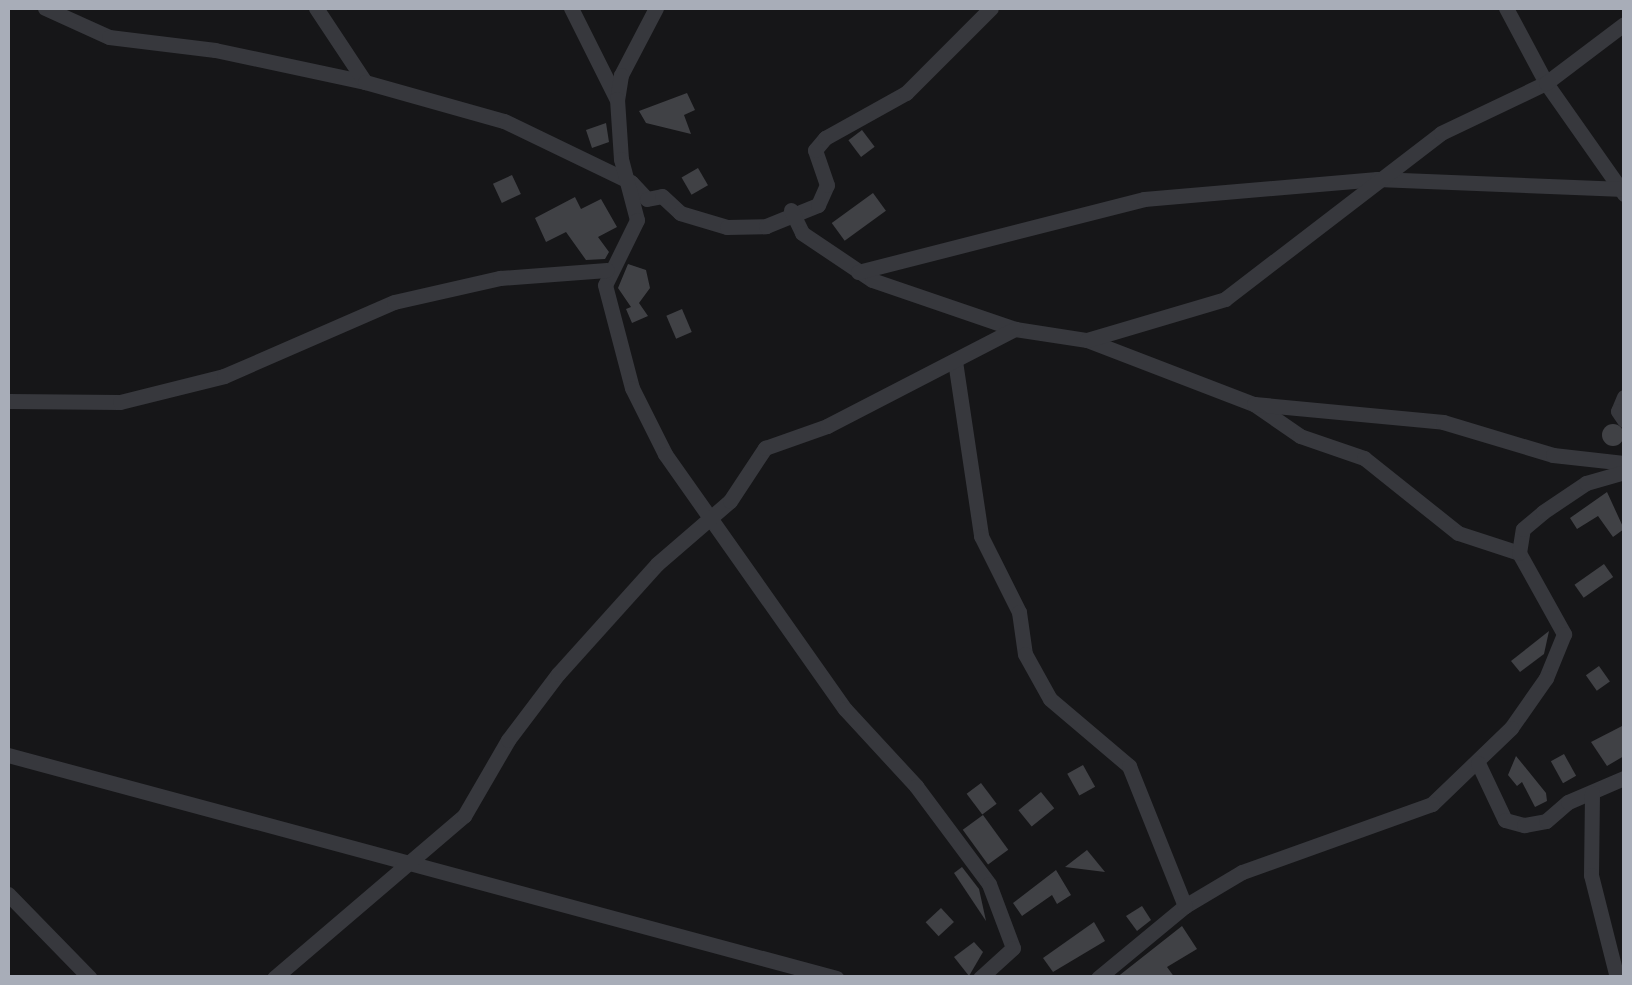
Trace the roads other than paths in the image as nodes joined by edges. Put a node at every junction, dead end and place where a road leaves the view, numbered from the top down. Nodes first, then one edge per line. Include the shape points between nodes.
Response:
1 (45, 8) edge
2 (316, 8) edge
3 (570, 8) edge
4 (656, 8) edge
5 (990, 8) edge
6 (1506, 8) edge
7 (1624, 24) edge
8 (364, 82) junction
9 (1546, 83) junction
10 (617, 99) junction
11 (1377, 179) junction
12 (631, 182) junction
13 (1624, 191) edge
14 (792, 210) junction
15 (607, 270) junction
16 (858, 272) junction
17 (1015, 329) junction
18 (1086, 340) junction
19 (954, 361) junction
20 (1624, 397) edge
21 (8, 401) edge
22 (1254, 404) junction
23 (1624, 420) edge
24 (1624, 463) edge
25 (1624, 472) edge
26 (712, 518) junction
27 (1519, 553) junction
28 (8, 754) edge
29 (1478, 762) junction
30 (1624, 778) edge
31 (1592, 793) junction
32 (402, 864) junction
33 (8, 894) edge
34 (1185, 906) junction
35 (90, 978) edge
36 (274, 978) edge
37 (836, 978) edge
38 (980, 978) edge
39 (1098, 978) edge
40 (1618, 978) edge

1 - 8 street via 109,37 198,47
2 - 8 street
3 - 10 street
4 - 10 street via 621,75
5 - 14 street via 906,93 825,138 816,160 826,195 818,205
6 - 9 street
7 - 9 street
8 - 12 street via 504,121
9 - 11 street via 1441,133
9 - 13 street
10 - 12 street via 621,159
11 - 13 street
11 - 16 street via 1144,199
11 - 18 street via 1225,299
12 - 14 street via 647,199 662,196 680,213 727,227 780,222
12 - 15 street via 636,228
14 - 16 street via 802,234
15 - 21 street via 500,278 394,302 358,312 224,376 120,402
15 - 26 street via 608,308 632,388 665,454
16 - 17 street
17 - 18 street
17 - 19 street
18 - 22 street
19 - 26 street via 827,426 765,448
19 - 34 street via 980,536 1019,612 1026,654 1050,699 1130,766
20 - 23 street via 1618,411
22 - 24 street via 1443,422 1554,455
22 - 27 street via 1300,436 1364,458 1458,532
25 - 27 street via 1586,483 1543,512 1523,529
26 - 32 street via 644,577 558,674 508,740 464,816
26 - 38 street via 845,708 916,786 989,884 1013,948
27 - 29 street via 1564,634 1546,678
28 - 32 street
29 - 31 street via 1505,820 1546,821
29 - 34 street via 1432,804 1242,872
30 - 31 street
31 - 40 street via 1591,875
32 - 36 street via 368,902
32 - 37 street
33 - 35 street
34 - 39 street

